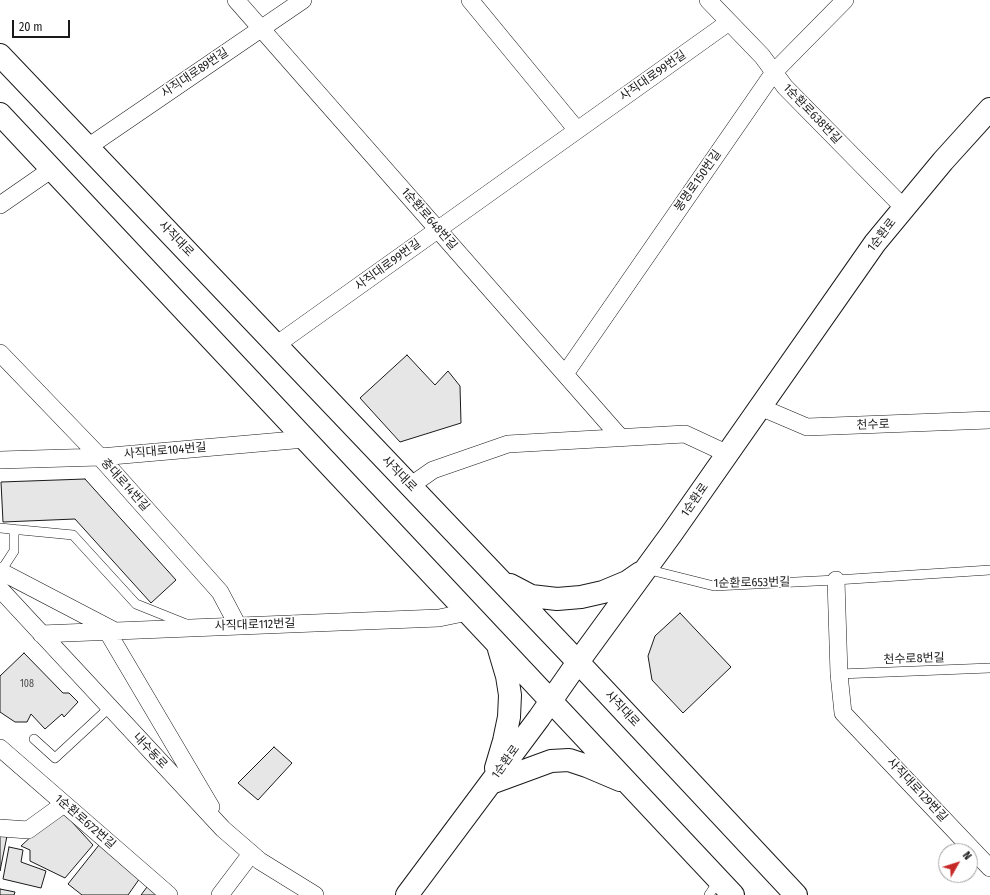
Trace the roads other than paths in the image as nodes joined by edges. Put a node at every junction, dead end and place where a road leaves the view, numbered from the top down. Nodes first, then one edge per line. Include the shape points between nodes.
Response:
1 (236, 0) edge
2 (303, 0) edge
3 (470, 0) edge
4 (708, 0) edge
5 (845, 0) edge
6 (729, 22) junction
7 (261, 28) junction
8 (0, 55) edge
9 (774, 72) junction
10 (990, 110) edge
11 (0, 114) edge
12 (577, 130) junction
13 (88, 147) junction
14 (52, 169) junction
15 (0, 205) edge
16 (904, 208) junction
17 (438, 229) junction
18 (276, 345) junction
19 (0, 353) edge
20 (564, 374) junction
21 (760, 408) junction
22 (990, 420) edge
23 (621, 438) junction
24 (305, 439) junction
25 (728, 454) junction
26 (100, 457) junction
27 (0, 460) edge
28 (410, 486) junction
29 (0, 528) edge
30 (14, 530) junction
31 (487, 567) junction
32 (646, 569) junction
33 (990, 570) edge
34 (0, 571) edge
35 (836, 580) junction
36 (0, 589) edge
37 (468, 612) junction
38 (238, 626) junction
39 (195, 628) junction
40 (111, 631) junction
41 (41, 634) junction
42 (497, 644) junction
43 (578, 662) junction
44 (990, 668) edge
45 (838, 674) junction
46 (550, 701) junction
47 (109, 708) junction
48 (34, 739) dead end
49 (0, 748) edge
50 (491, 783) junction
51 (628, 783) junction
52 (64, 804) junction
53 (0, 828) edge
54 (226, 832) junction
55 (251, 854) junction
56 (990, 868) edge
57 (720, 890) edge
58 (169, 895) edge
59 (220, 895) edge
60 (315, 895) edge
61 (407, 895) edge
62 (796, 895) edge

1 - 7 street, 1순환로648번길
2 - 7 street, 사직대로89번길
3 - 12 street
4 - 6 street, 1순환로638번길
5 - 9 street, 봉명로150번길
6 - 9 street, 1순환로638번길
6 - 12 street, 사직대로99번길
7 - 13 street, 사직대로89번길
7 - 17 street, 1순환로648번길
8 - 13 main road, 사직대로
9 - 16 street, 1순환로638번길 via 785,87
9 - 20 street, 봉명로150번길
10 - 16 main road, 1순환로
11 - 14 main road
12 - 17 street, 사직대로99번길
13 - 18 main road, 사직대로
14 - 15 street
14 - 24 main road
16 - 21 main road, 1순환로 via 875,243
17 - 18 street, 사직대로99번길
17 - 20 street, 1순환로648번길
18 - 28 main road, 사직대로
19 - 26 street, 충대로14번길
20 - 23 street, 1순환로648번길
21 - 22 street, 천수로 via 807,427
21 - 25 main road, 1순환로
23 - 25 street via 685,434
23 - 28 street via 508,444 433,470
24 - 26 street, 사직대로104번길
24 - 37 main road
25 - 32 main road, 1순환로
26 - 27 street, 사직대로104번길
26 - 38 street, 충대로14번길 via 220,592
28 - 31 main road, 사직대로
29 - 30 lane
30 - 34 lane via 14,551
30 - 39 lane via 73,535 136,604
31 - 32 main road via 512,587 532,596 557,599 603,592 627,582
31 - 43 main road, 사직대로
32 - 35 lane, 1순환로653번길 via 714,586
32 - 43 main road, 1순환로
33 - 35 lane, 1순환로653번길
34 - 40 street
35 - 45 street
36 - 41 street, 내수동로
37 - 38 street, 사직대로112번길 via 439,618
37 - 42 main road
38 - 39 street, 사직대로112번길
39 - 40 street, 사직대로112번길
40 - 41 street, 사직대로112번길
40 - 54 street
41 - 47 street, 내수동로
42 - 46 main road
42 - 50 main road via 510,695 504,741
43 - 46 main road, 1순환로
43 - 62 main road, 사직대로
44 - 45 lane, 천수로8번길
45 - 56 street, 사직대로129번길 via 844,713
46 - 50 main road, 1순환로
46 - 51 main road
47 - 48 lane via 55,758
47 - 54 street, 내수동로
49 - 52 street, 1순환로672번길
50 - 51 main road via 551,761 569,760
50 - 61 main road, 1순환로
51 - 57 main road
52 - 53 street via 28,830
52 - 58 street, 1순환로672번길
54 - 55 street, 내수동로
55 - 59 street
55 - 60 street, 내수동로

